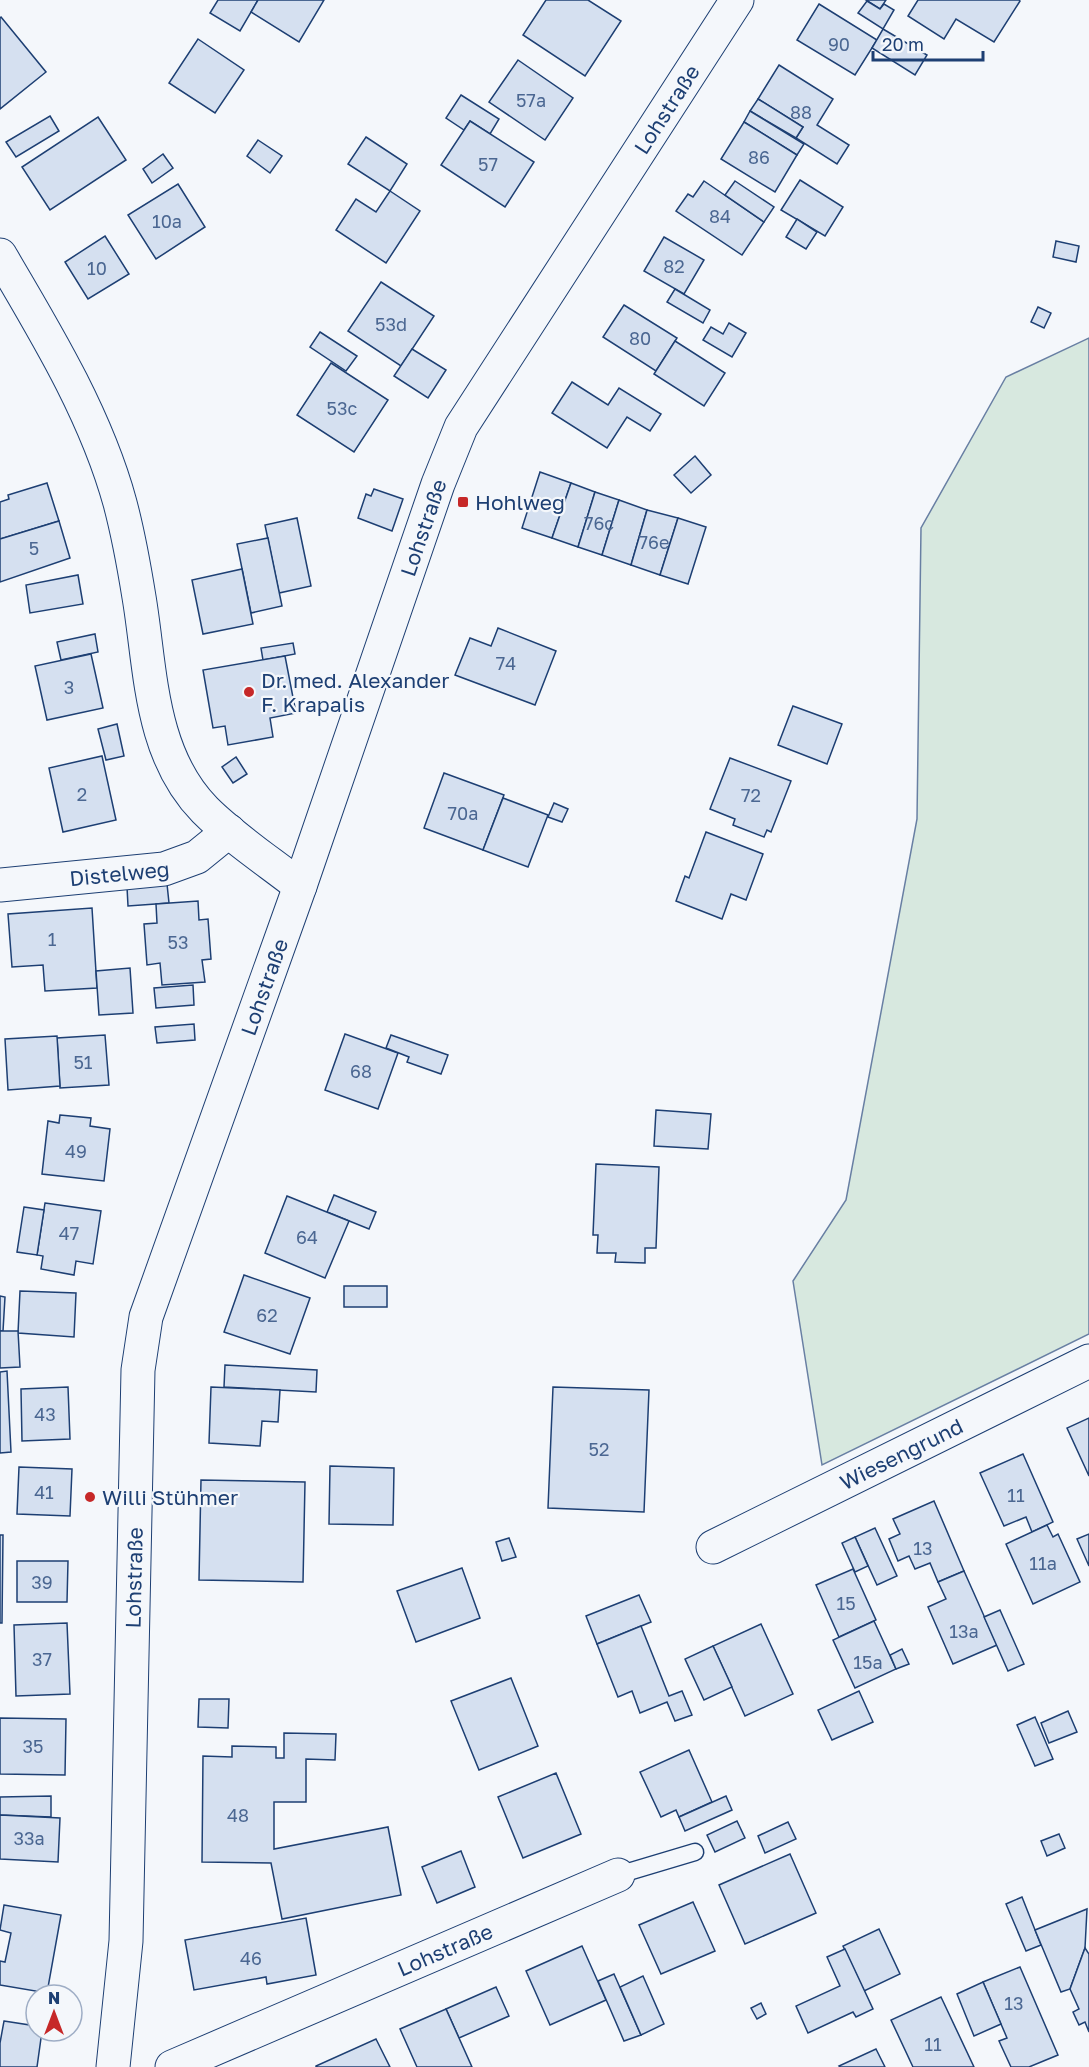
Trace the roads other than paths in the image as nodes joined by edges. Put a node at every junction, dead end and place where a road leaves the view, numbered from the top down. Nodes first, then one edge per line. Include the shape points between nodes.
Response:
1 (737, 0) edge
2 (0, 255) edge
3 (229, 831) junction
4 (0, 885) edge
5 (300, 886) junction
6 (1089, 1361) edge
7 (713, 1547) dead end
8 (695, 1852) dead end
9 (618, 1875) joint
10 (113, 2067) edge
11 (172, 2067) edge

1 - 5 main road, Lohstraße via 461,427
2 - 3 main road via 49,338 96,436 120,502 139,597 152,697 168,750 203,808
3 - 4 main road, Distelweg via 197,857 164,869
3 - 5 main road
5 - 10 main road, Lohstraße via 146,1317 138,1370 126,1941
6 - 7 main road, Wiesengrund
8 - 9 lane
9 - 11 main road, Lohstraße

